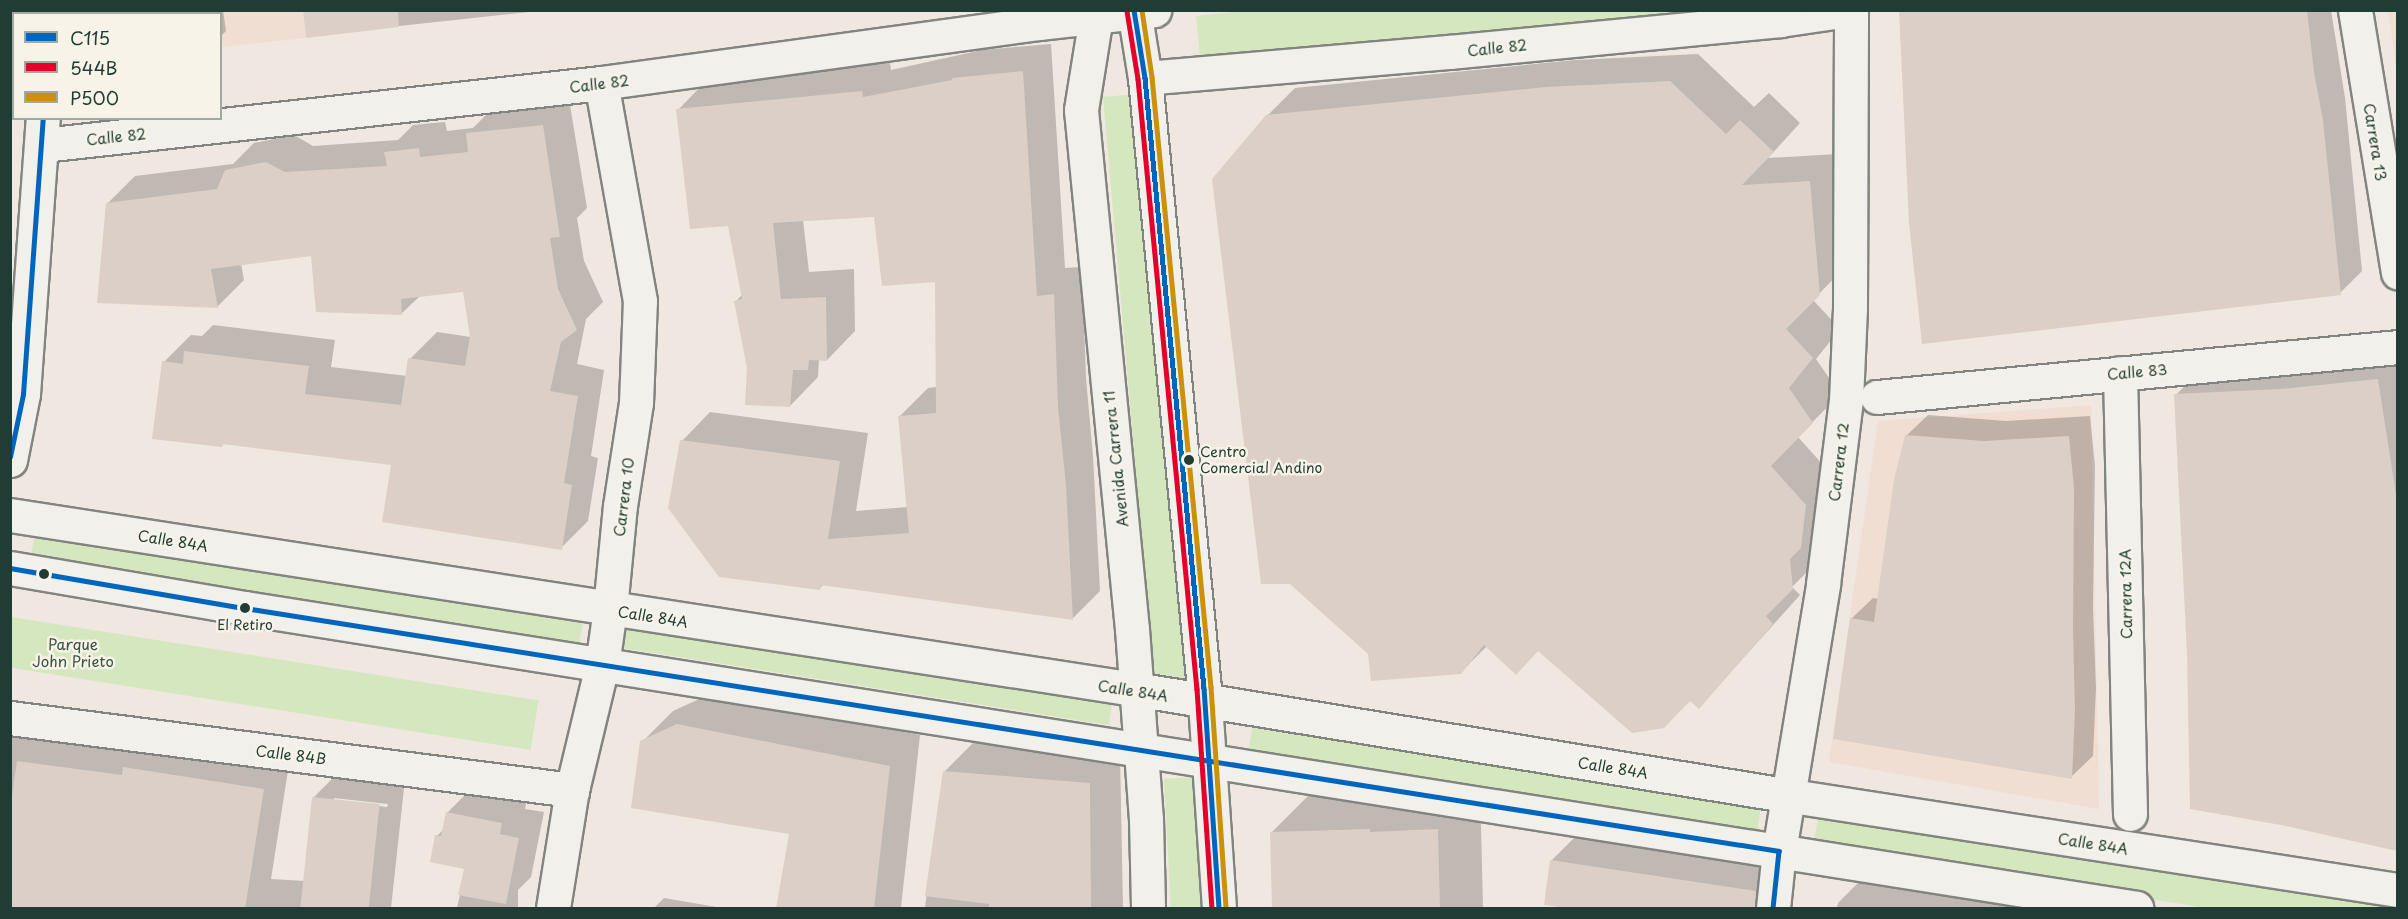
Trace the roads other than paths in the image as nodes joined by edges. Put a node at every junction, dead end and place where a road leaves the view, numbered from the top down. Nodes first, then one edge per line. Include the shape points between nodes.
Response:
1 (1850, 10) edge
2 (2355, 10) edge
3 (1141, 11) edge
4 (1096, 14) edge
5 (1784, 15) edge
6 (1145, 78) junction
7 (601, 83) junction
8 (222, 116) edge
9 (180, 120) edge
10 (43, 132) edge
11 (2397, 273) edge
12 (2397, 347) edge
13 (2120, 373) junction
14 (1878, 397) dead end
15 (10, 460) edge
16 (10, 515) edge
17 (10, 568) edge
18 (610, 609) junction
19 (602, 665) junction
20 (1136, 690) junction
21 (1204, 701) junction
22 (10, 718) edge
23 (1141, 751) junction
24 (1209, 762) junction
25 (572, 790) junction
26 (1790, 796) junction
27 (2130, 814) dead end
28 (1779, 851) junction
29 (2397, 891) edge
30 (553, 909) edge
31 (1148, 909) edge
32 (1219, 909) edge
33 (1773, 909) edge
34 (2136, 909) edge

1 - 5 street, Calle 82
1 - 26 street, Carrera 12 via 1850,307 1846,400
2 - 11 street, Carrera 13
3 - 4 street, Calle 82
3 - 6 street
4 - 7 street, Calle 82
4 - 20 street, Avenida Carrera 11 via 1081,110
5 - 6 street, Calle 82
6 - 21 street
7 - 8 street, Calle 82
7 - 18 street, Carrera 10 via 640,301 636,403
9 - 10 street, Calle 82
10 - 15 street via 23,394
12 - 13 street, Calle 83
13 - 14 street, Calle 83
13 - 27 street, Carrera 12A
16 - 18 street, Calle 84A
17 - 19 street
18 - 19 street, Carrera 10
18 - 20 street, Calle 84A
19 - 23 street
19 - 25 street, Carrera 10
20 - 21 street, Calle 84A
20 - 23 street, Avenida Carrera 11
21 - 24 street
21 - 26 street, Calle 84A
22 - 25 street, Calle 84B
23 - 24 street
23 - 31 street, Avenida Carrera 11
24 - 28 street
24 - 32 street
25 - 30 street, Carrera 10
26 - 28 street, Carrera 12
26 - 29 street, Calle 84A
28 - 33 street, Carrera 12
28 - 34 street

